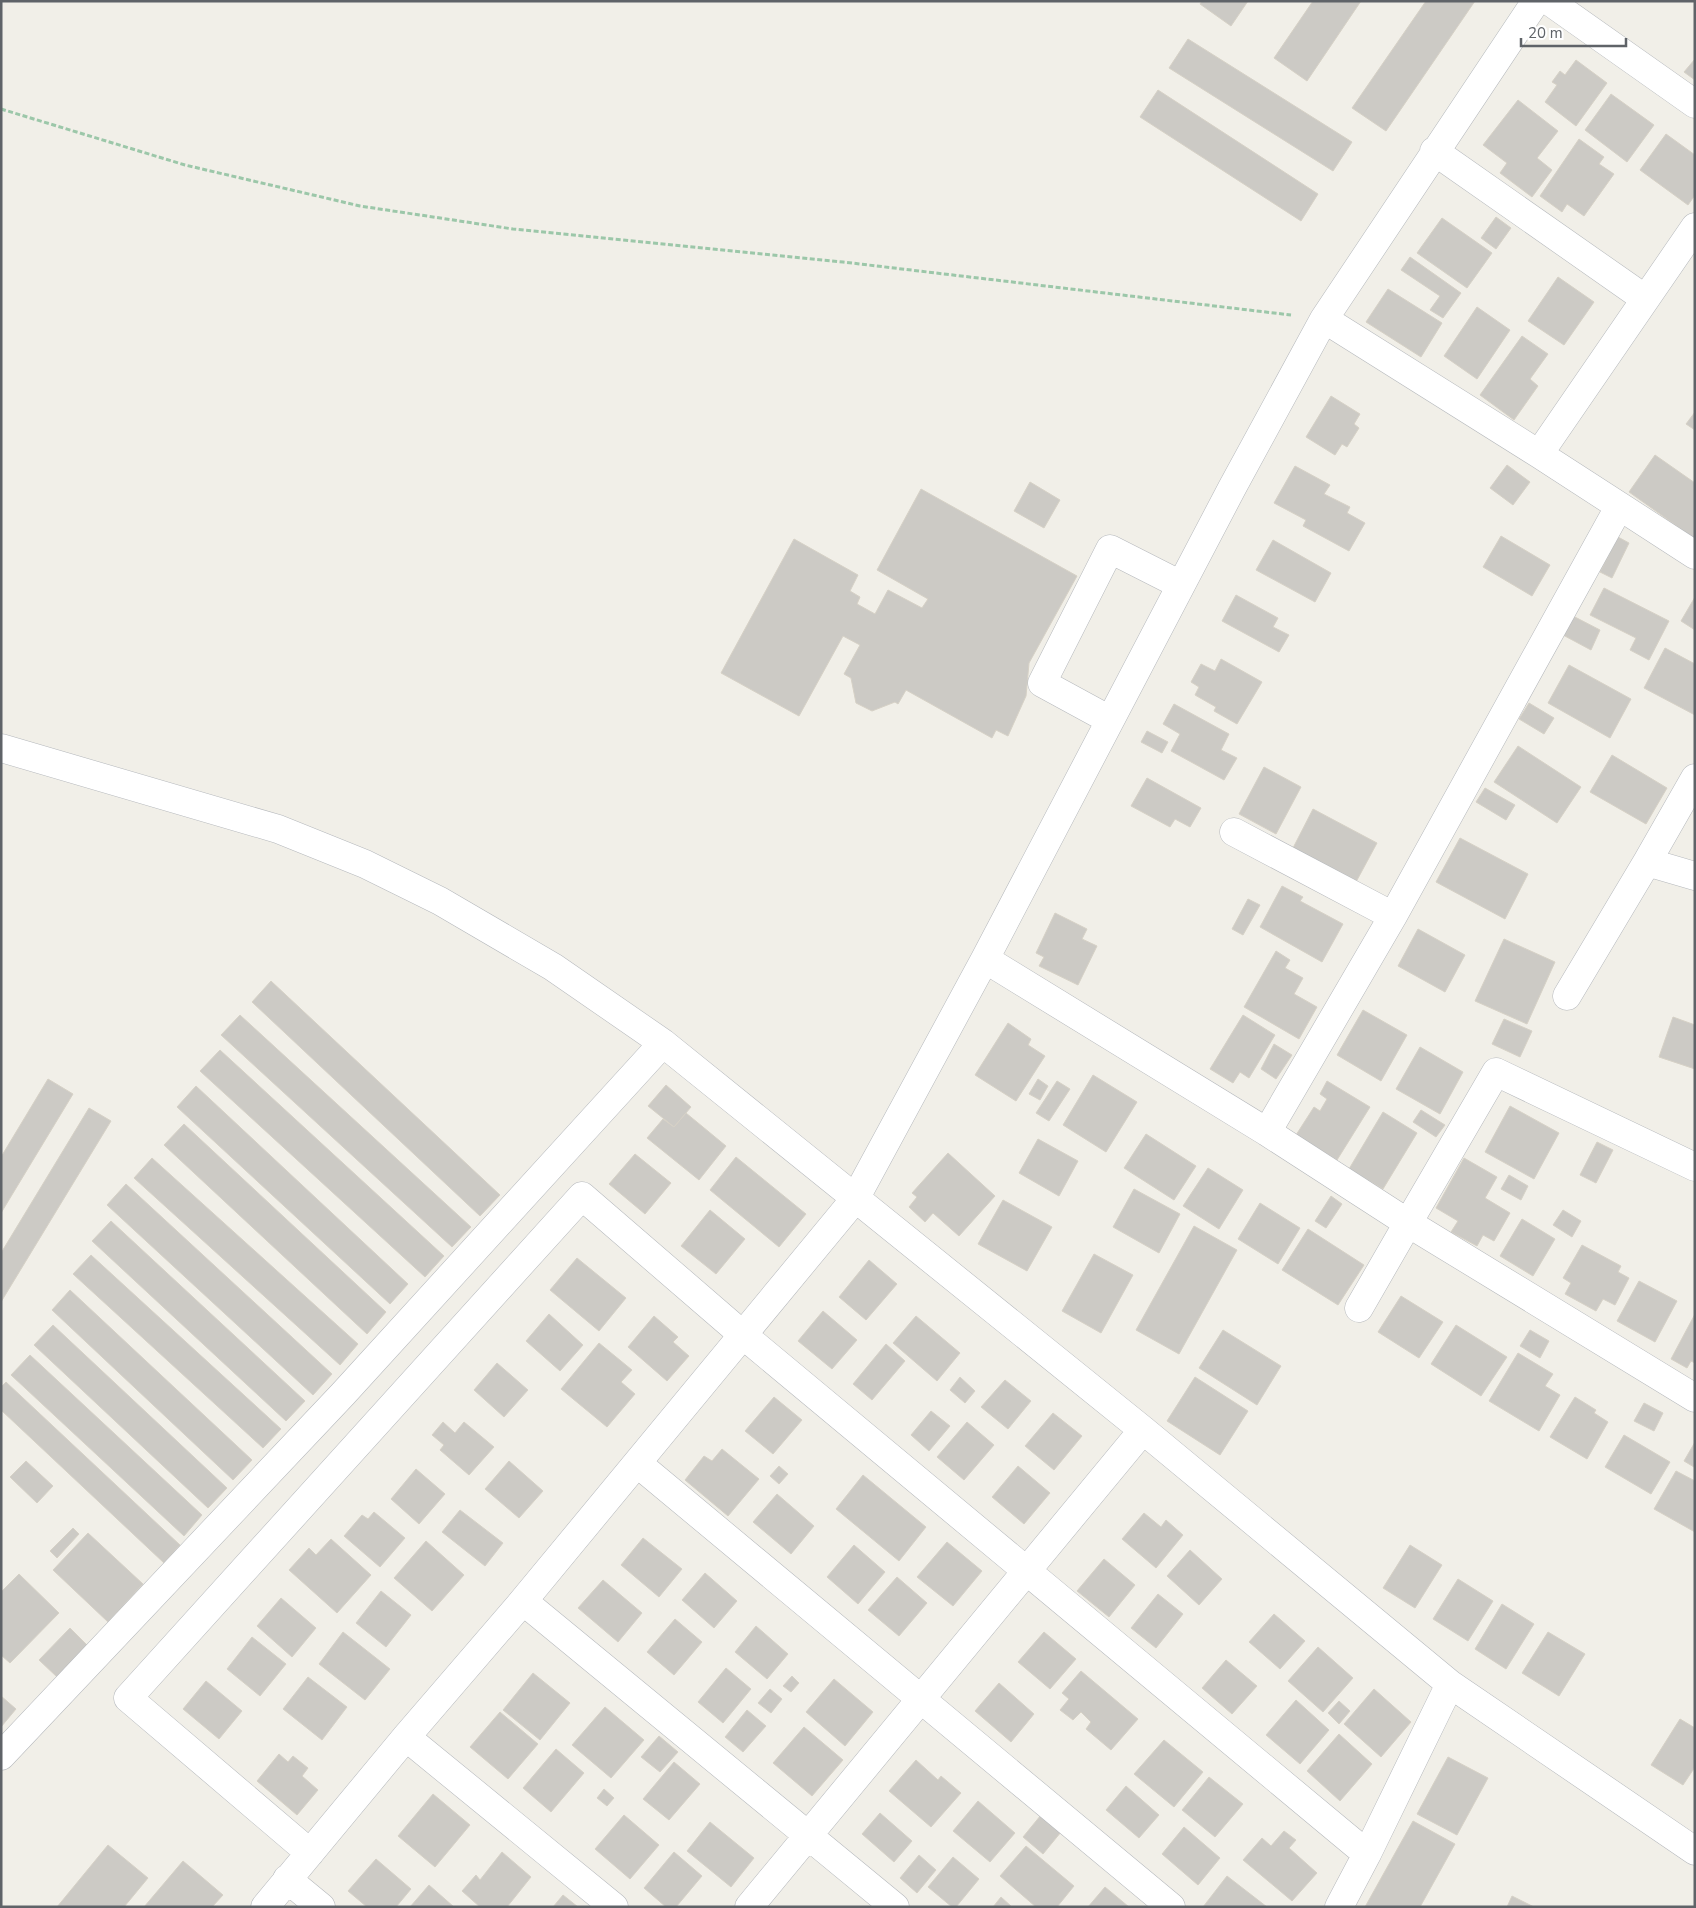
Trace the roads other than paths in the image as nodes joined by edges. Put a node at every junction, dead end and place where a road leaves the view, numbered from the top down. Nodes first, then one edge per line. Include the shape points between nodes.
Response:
1 (1536, 1) edge
2 (1549, 1) edge
3 (1695, 104) edge
4 (1434, 151) junction
5 (1695, 226) edge
6 (1644, 298) junction
7 (1324, 319) junction
8 (1539, 454) junction
9 (1619, 507) junction
10 (1695, 555) edge
11 (1181, 585) junction
12 (1110, 720) junction
13 (1, 748) edge
14 (1695, 778) edge
15 (1234, 832) dead end
16 (1647, 862) junction
17 (1695, 876) edge
18 (1393, 916) junction
19 (985, 958) junction
20 (1567, 996) dead end
21 (662, 1043) junction
22 (1267, 1132) junction
23 (1695, 1167) edge
24 (855, 1199) junction
25 (1408, 1223) junction
26 (1359, 1308) dead end
27 (743, 1335) junction
28 (1695, 1398) edge
29 (1143, 1430) junction
30 (637, 1462) junction
31 (1027, 1571) junction
32 (523, 1601) junction
33 (1450, 1684) junction
34 (922, 1698) junction
35 (406, 1737) junction
36 (1, 1756) edge
37 (810, 1835) junction
38 (1695, 1851) edge
39 (310, 1853) junction
40 (1367, 1854) junction
41 (288, 1879) junction
42 (266, 1907) edge
43 (321, 1907) edge
44 (614, 1907) edge
45 (749, 1907) edge
46 (895, 1907) edge
47 (1171, 1907) edge
48 (1339, 1907) edge

1 - 4 street
2 - 3 street
4 - 6 street
4 - 7 street
5 - 6 street
6 - 8 street
7 - 8 street
7 - 11 street
8 - 9 street
9 - 10 street
9 - 18 street
11 - 12 street
11 - 12 street via 1110,549 1042,683
12 - 19 street
13 - 21 street via 278,829 365,864 440,901 553,967
14 - 16 street
15 - 18 street
16 - 17 street
16 - 20 street
18 - 22 street
19 - 22 street
19 - 24 street
21 - 24 street
21 - 36 street via 349,1387
22 - 25 street
23 - 25 street via 1496,1072
24 - 27 street
24 - 29 street
25 - 26 street
25 - 28 street
27 - 30 street
27 - 31 street
27 - 39 street via 582,1196 128,1698
29 - 31 street
29 - 33 street
30 - 32 street
30 - 34 street
31 - 34 street
31 - 40 street
32 - 35 street
32 - 37 street
33 - 38 street
33 - 40 street
34 - 37 street
34 - 47 street
35 - 39 street
35 - 44 street
37 - 45 street
37 - 46 street
39 - 41 street
40 - 48 street
41 - 42 street
41 - 43 street

